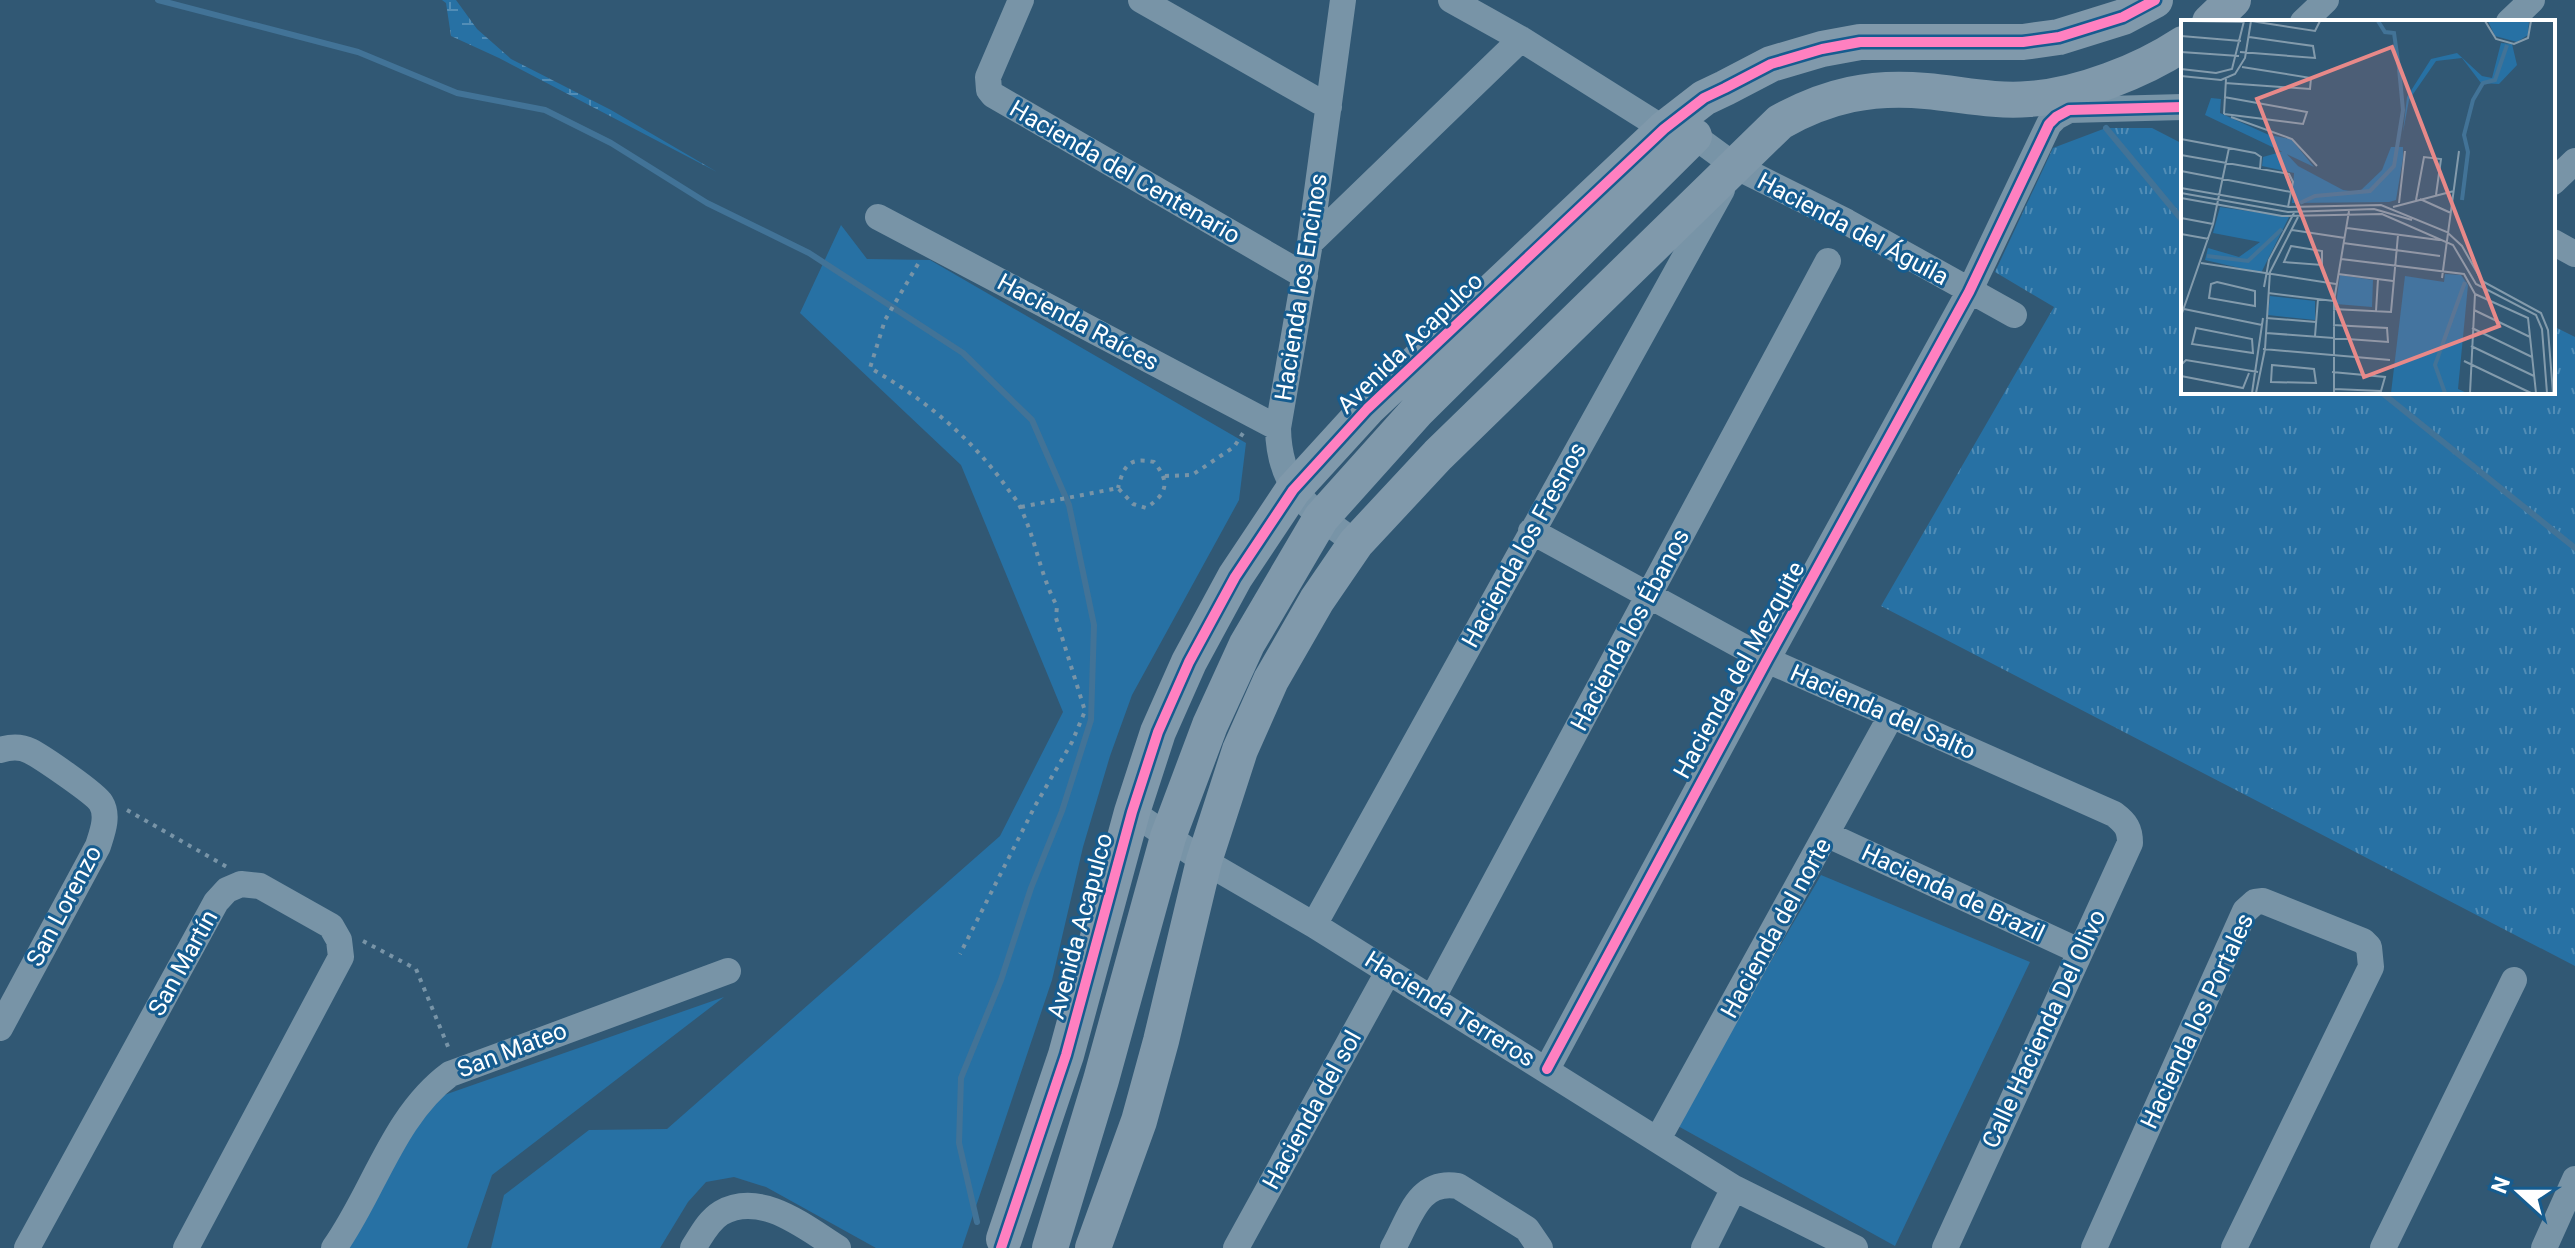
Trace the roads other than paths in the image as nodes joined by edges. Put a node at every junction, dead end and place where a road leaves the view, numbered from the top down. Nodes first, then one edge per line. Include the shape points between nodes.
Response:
1 (1021, 0) edge
2 (1141, 0) edge
3 (1343, 0) edge
4 (1451, 0) edge
5 (2155, 0) edge
6 (2233, 0) edge
7 (2326, 0) edge
8 (2532, 0) edge
9 (2212, 20) edge
10 (2305, 20) edge
11 (2511, 20) edge
12 (1521, 39) junction
13 (2181, 45) edge
14 (1329, 107) junction
15 (2181, 107) edge
16 (1679, 132) junction
17 (2575, 161) edge
18 (1735, 166) junction
19 (2555, 180) edge
20 (878, 217) dead end
21 (1310, 243) junction
22 (2555, 243) edge
23 (2575, 254) edge
24 (1828, 261) dead end
25 (1305, 276) junction
26 (1969, 292) junction
27 (2014, 315) dead end
28 (1278, 428) junction
29 (1293, 490) junction
30 (1321, 518) junction
31 (1531, 531) junction
32 (1356, 543) junction
33 (1649, 595) junction
34 (1767, 660) junction
35 (1891, 716) junction
36 (0, 750) edge
37 (1132, 812) junction
38 (2114, 814) joint
39 (1828, 835) junction
40 (1168, 837) junction
41 (1204, 861) junction
42 (1314, 925) junction
43 (2079, 951) junction
44 (728, 971) dead end
45 (1388, 972) junction
46 (2514, 980) dead end
47 (1432, 999) junction
48 (0, 1028) edge
49 (1547, 1069) junction
50 (1658, 1139) junction
51 (2575, 1179) edge
52 (1734, 1188) junction
53 (1010, 1245) edge
54 (27, 1248) edge
55 (186, 1248) edge
56 (334, 1248) edge
57 (693, 1248) edge
58 (838, 1248) edge
59 (1050, 1248) edge
60 (1093, 1248) edge
61 (1236, 1248) edge
62 (1393, 1248) edge
63 (1540, 1248) edge
64 (1704, 1248) edge
65 (1855, 1248) edge
66 (1945, 1248) edge
67 (2094, 1248) edge
68 (2234, 1248) edge
69 (2383, 1248) edge
70 (2544, 1248) edge

1 - 25 street, Hacienda del Centenario via 988,77 993,95
2 - 14 street
3 - 14 street, Hacienda los Encinos
4 - 12 street, Hacienda del Águila
5 - 16 street, Avenida Acapulco via 2123,17 2059,37 2023,42 1860,42 1822,49 1760,70 1704,98
6 - 9 street
7 - 10 street
8 - 11 street
12 - 16 street, Hacienda del Águila
12 - 21 street
13 - 18 street via 2120,77 2030,99 1888,89 1847,94 1780,122
14 - 21 street, Hacienda los Encinos
15 - 26 street, Hacienda del Mezquite via 2069,110 2056,117
16 - 18 street, Hacienda del Águila
16 - 29 street, Avenida Acapulco via 1367,409
16 - 30 street, Avenida Acapulco
17 - 19 street
18 - 26 street, Hacienda del Águila
18 - 31 street, Hacienda los Fresnos
18 - 32 street via 1438,455
20 - 28 street, Hacienda Raíces
21 - 25 street, Hacienda los Encinos
22 - 23 street
24 - 33 street, Hacienda los Ébanos
25 - 28 street, Hacienda los Encinos
26 - 27 street, Hacienda del Águila
26 - 34 street, Hacienda del Mezquite
28 - 29 street, Hacienda los Encinos via 1283,467
29 - 30 street, Hacienda los Encinos
29 - 37 street, Avenida Acapulco via 1235,577 1189,662 1158,732
30 - 32 street, Hacienda los Encinos
30 - 40 street, Avenida Acapulco via 1247,644
31 - 33 street, Hacienda del Salto
31 - 42 street, Hacienda los Fresnos
32 - 41 street via 1271,680 1240,750
33 - 34 street, Hacienda del Salto
33 - 47 street, Hacienda los Ébanos
34 - 35 street, Hacienda del Salto
34 - 49 street, Hacienda del Mezquite
35 - 38 street, Hacienda del Salto
35 - 39 street, Hacienda del norte
36 - 48 street, San Lorenzo via 11,746 30,751 102,803 105,822 98,846
37 - 40 street, Hacienda Terreros
37 - 53 street, Avenida Acapulco
38 - 43 street, Calle Hacienda Del Olivo via 2130,831 2130,843
39 - 43 street, Hacienda de Brazil
39 - 50 street, Hacienda del norte
40 - 41 street, Hacienda Terreros
40 - 59 street, Avenida Acapulco
41 - 42 street, Hacienda Terreros
41 - 60 street via 1139,1121
42 - 45 street, Hacienda Terreros
43 - 66 street, Calle Hacienda Del Olivo
44 - 56 street, San Mateo via 457,1070 433,1087 404,1125
45 - 47 street, Hacienda Terreros
45 - 61 street, Hacienda del sol
46 - 69 street
47 - 49 street, Hacienda Terreros
49 - 50 street, Hacienda Terreros
50 - 52 street, Hacienda Terreros
51 - 70 street
52 - 64 street
52 - 65 street, Hacienda Terreros
54 - 55 street, San Martín via 216,902 241,884 260,886 331,926 341,957
57 - 58 street via 721,1213 741,1207 785,1215
62 - 63 street via 1424,1192 1445,1184 1458,1186 1527,1229
67 - 68 street, Hacienda los Portales via 2249,906 2271,903 2363,941 2371,967

